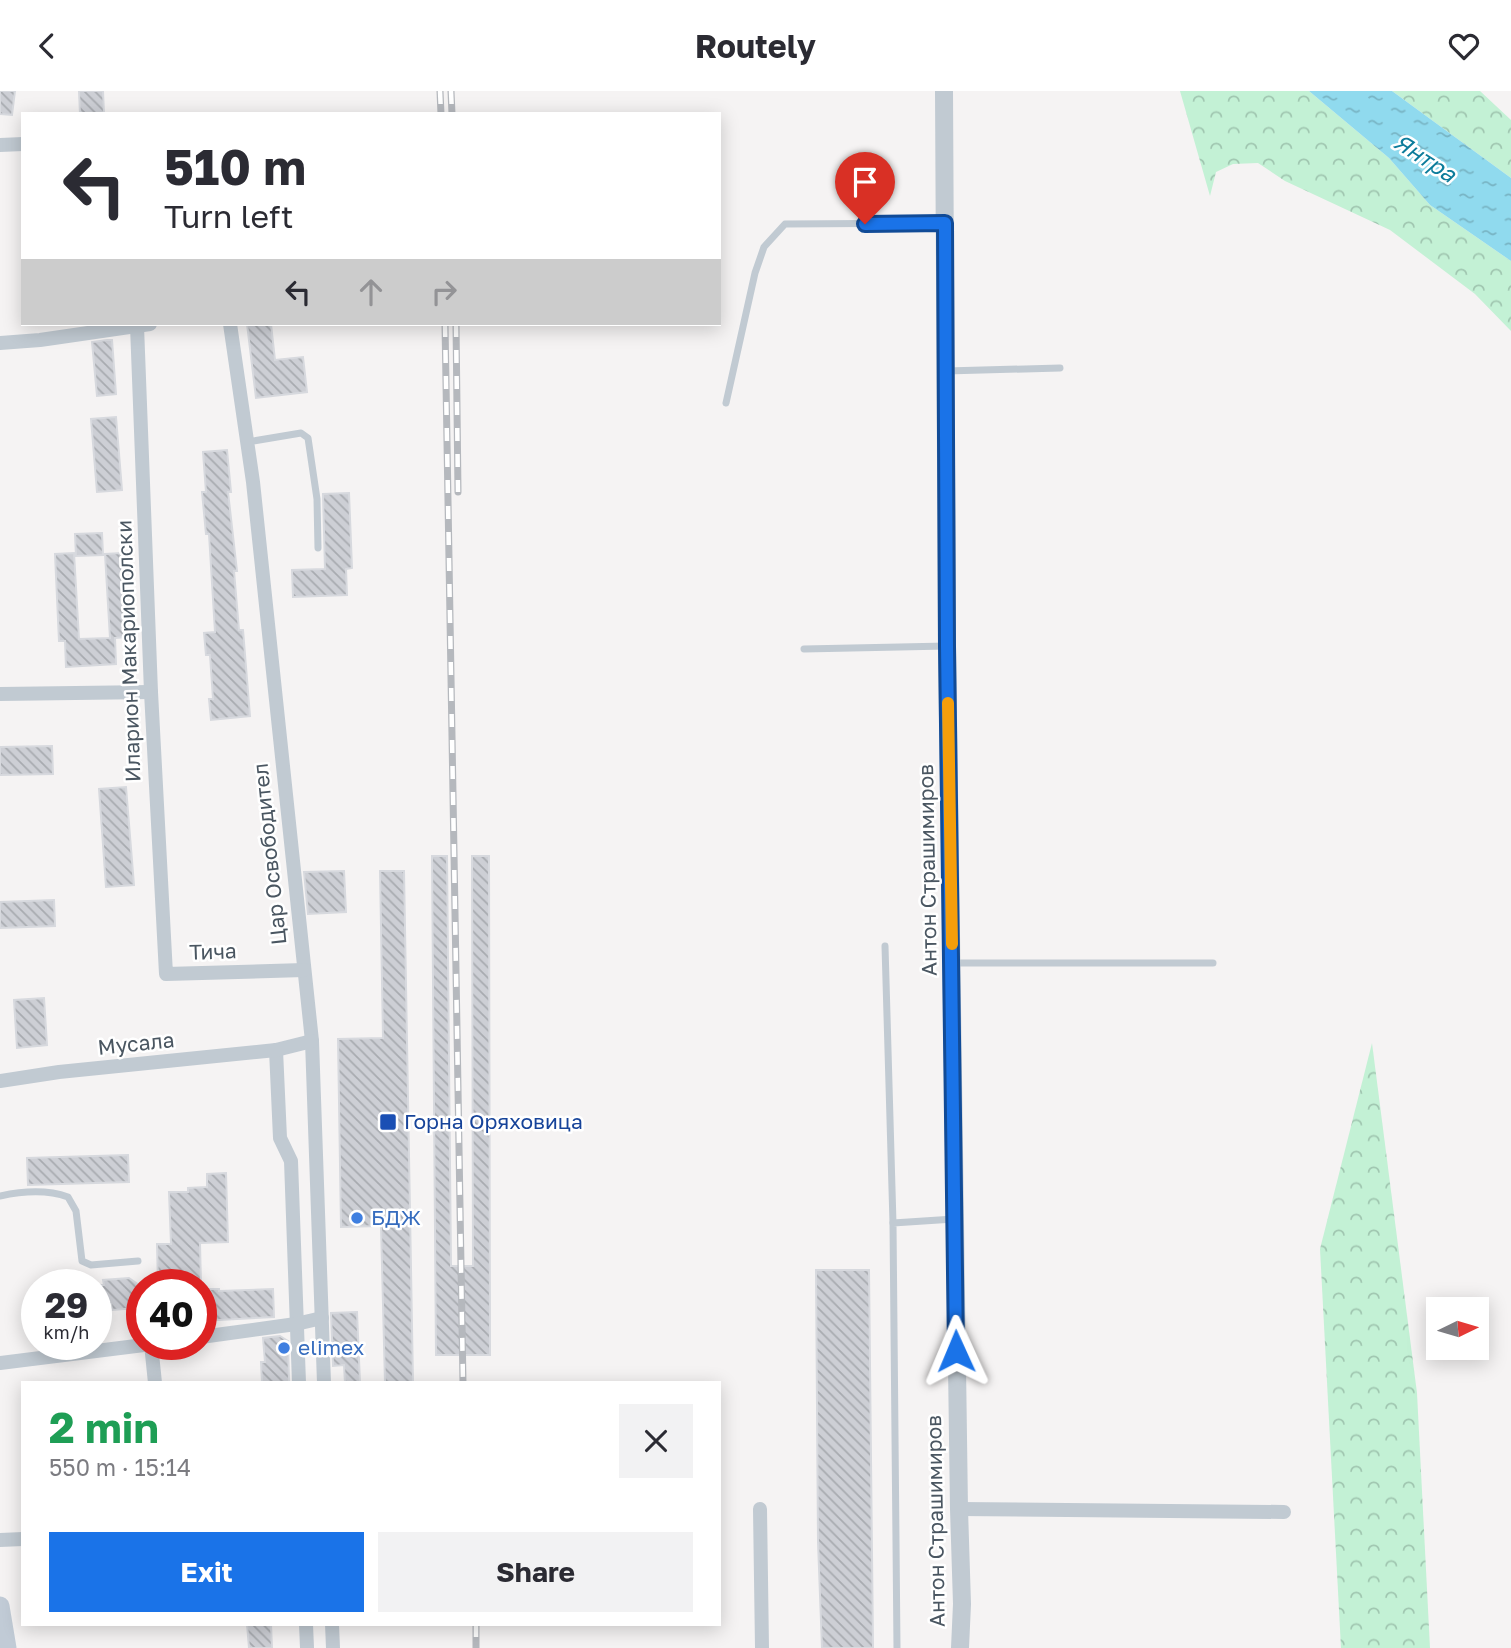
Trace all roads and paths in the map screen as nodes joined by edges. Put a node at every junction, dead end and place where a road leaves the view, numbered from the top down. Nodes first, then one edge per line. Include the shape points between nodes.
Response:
1 (944, 91) edge
2 (21, 144) edge
3 (0, 145) edge
4 (945, 223) junction
5 (137, 326) edge
6 (144, 326) edge
7 (230, 326) edge
8 (0, 343) edge
9 (1060, 368) dead end
10 (945, 371) junction
11 (726, 403) dead end
12 (247, 442) junction
13 (318, 548) dead end
14 (947, 646) junction
15 (804, 649) dead end
16 (150, 692) junction
17 (0, 694) edge
18 (885, 946) dead end
19 (953, 963) junction
20 (1213, 963) dead end
21 (304, 970) junction
22 (166, 974) joint
23 (312, 1041) junction
24 (276, 1050) junction
25 (0, 1081) edge
26 (317, 1160) junction
27 (291, 1161) junction
28 (0, 1196) edge
29 (954, 1219) junction
30 (893, 1223) junction
31 (138, 1261) dead end
32 (322, 1318) junction
33 (296, 1324) junction
34 (217, 1335) edge
35 (126, 1347) edge
36 (153, 1360) edge
37 (0, 1363) edge
38 (155, 1381) edge
39 (299, 1381) edge
40 (324, 1381) edge
41 (760, 1509) dead end
42 (959, 1509) junction
43 (1284, 1512) dead end
44 (21, 1539) edge
45 (0, 1540) edge
46 (0, 1607) edge
47 (306, 1626) edge
48 (332, 1626) edge
49 (7, 1648) edge
50 (307, 1648) edge
51 (333, 1648) edge
52 (762, 1648) edge
53 (897, 1648) edge
54 (960, 1648) edge

1 - 4 street, Антон Страшимиров
2 - 3 street
4 - 10 street, Антон Страшимиров
4 - 11 lane via 785,224 764,247 755,273
5 - 8 street
6 - 16 street, Иларион Макариополски
7 - 12 street, Цар Освободител
9 - 10 lane
10 - 14 street, Антон Страшимиров
12 - 13 lane via 301,433 308,438
12 - 21 street, Цар Освободител
14 - 15 lane
14 - 19 street, Антон Страшимиров
16 - 17 street
16 - 22 street, Иларион Макариополски
18 - 30 lane
19 - 20 lane
19 - 29 street, Антон Страшимиров
21 - 22 street, Тича
21 - 23 street, Цар Освободител
23 - 24 street, Мусала
23 - 26 street, Цар Освободител
24 - 25 street, Мусала
24 - 27 street via 280,1138
26 - 27 street
26 - 32 street, Цар Освободител
27 - 33 street
28 - 31 lane via 40,1191 68,1197 76,1211 82,1261 91,1265
29 - 30 lane
29 - 42 street, Антон Страшимиров
30 - 53 lane
32 - 33 street
32 - 40 street, Цар Освободител
33 - 34 street
33 - 39 street
35 - 37 street
36 - 38 street
41 - 52 street
42 - 43 street
42 - 54 street, Антон Страшимиров
44 - 45 street
46 - 49 main road
47 - 50 street
48 - 51 street

